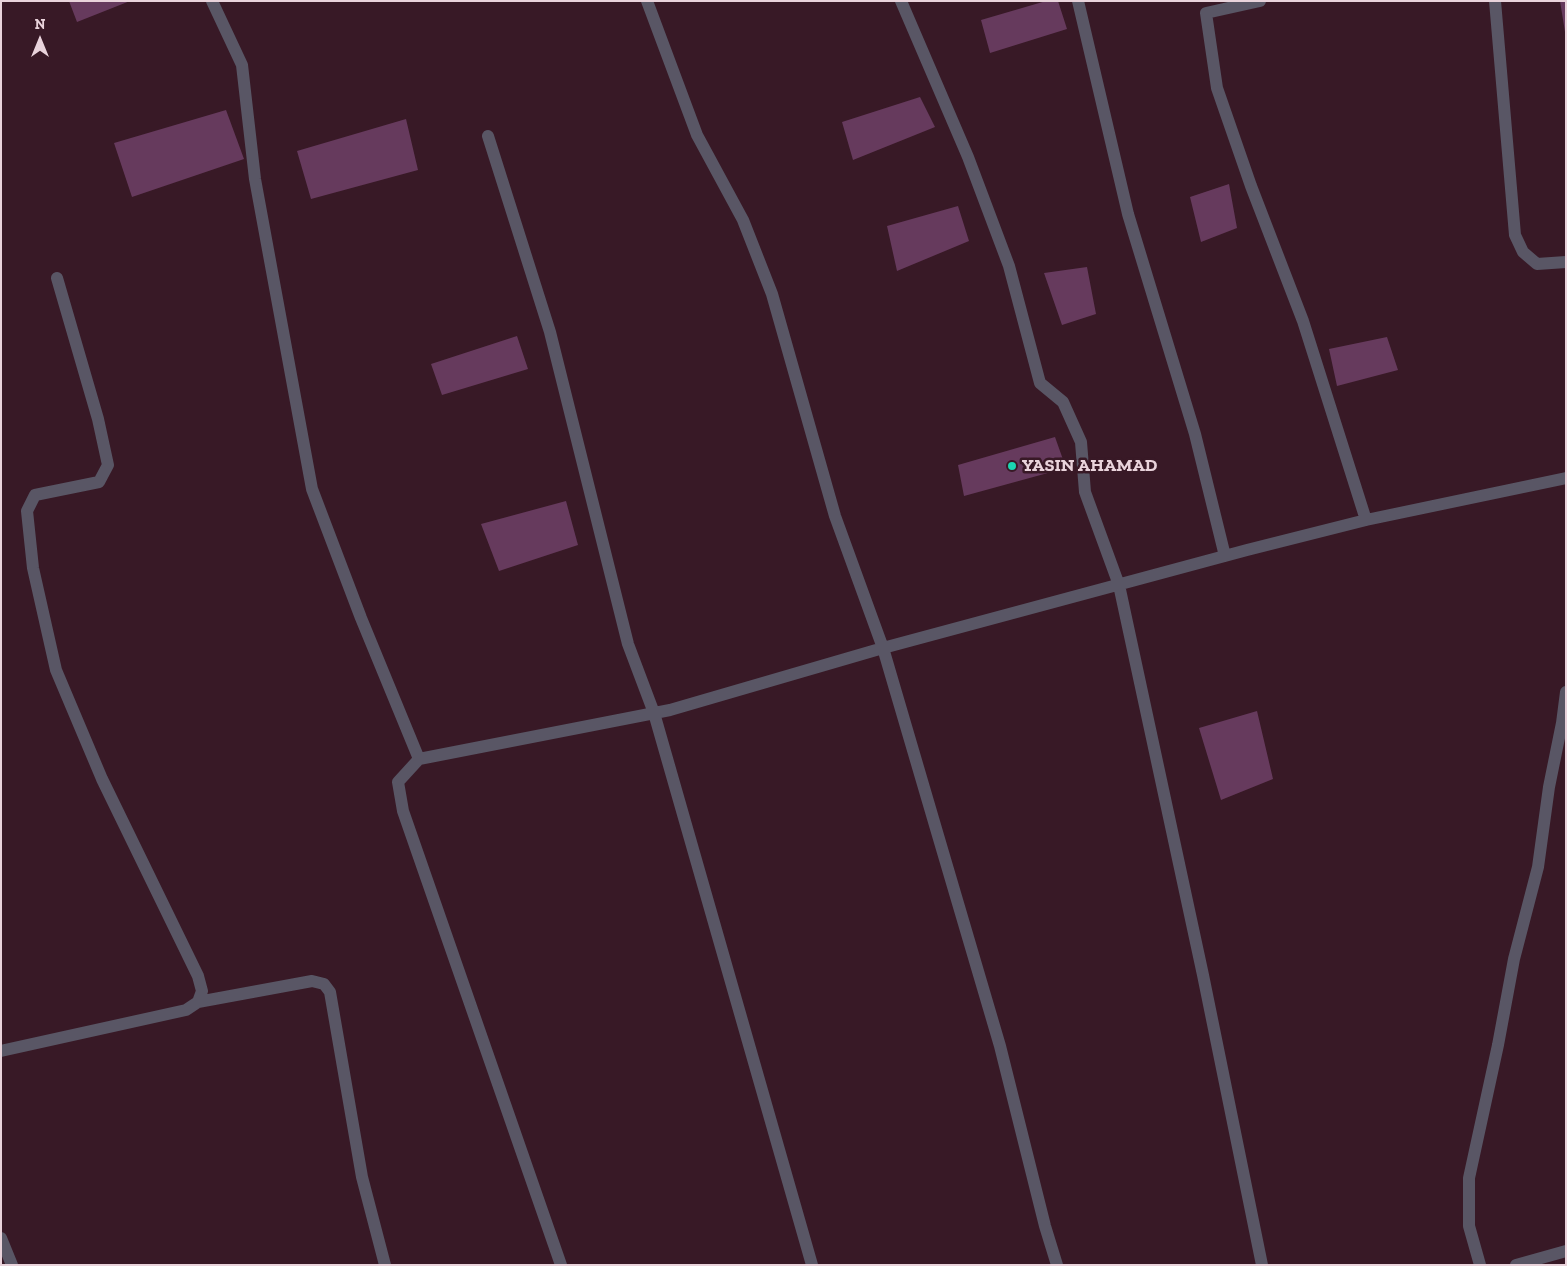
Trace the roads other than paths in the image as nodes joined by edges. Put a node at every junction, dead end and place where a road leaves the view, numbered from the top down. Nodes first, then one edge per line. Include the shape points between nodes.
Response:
1 (212, 1) edge
2 (647, 1) edge
3 (901, 1) edge
4 (1078, 1) edge
5 (1260, 1) edge
6 (1495, 1) edge
7 (488, 136) dead end
8 (1566, 262) edge
9 (57, 278) dead end
10 (1566, 478) edge
11 (1366, 520) junction
12 (1225, 556) junction
13 (1119, 585) junction
14 (883, 648) junction
15 (1566, 692) edge
16 (654, 713) junction
17 (419, 759) junction
18 (198, 1002) junction
19 (1, 1051) edge
20 (1, 1238) edge
21 (1566, 1252) edge
22 (12, 1265) edge
23 (385, 1265) edge
24 (561, 1265) edge
25 (812, 1265) edge
26 (1057, 1265) edge
27 (1262, 1265) edge
28 (1480, 1265) edge
29 (1516, 1265) edge

1 - 17 street via 242,65 255,178 312,489
2 - 14 street via 697,135 743,220 772,294 835,516
3 - 13 street via 968,158 1009,266 1040,383 1063,402 1081,442 1085,492
4 - 12 street via 1128,214 1195,434
5 - 11 street via 1206,13 1217,88 1303,321
6 - 8 street via 1515,235 1523,252 1537,264
7 - 16 street via 550,332 628,644
9 - 18 street via 108,465 99,482 35,495 27,511 33,568 56,670 102,779 198,976 202,991
10 - 11 street
11 - 12 street
12 - 13 street
13 - 14 street
13 - 27 street
14 - 16 street
14 - 26 street via 1000,1046 1044,1226
15 - 28 street via 1538,867 1514,959 1469,1178 1469,1226
16 - 17 street
16 - 25 street
17 - 24 street via 398,782 403,811
18 - 19 street via 186,1010
18 - 23 street via 312,981 324,984 330,992 362,1177
20 - 22 street
21 - 29 street

